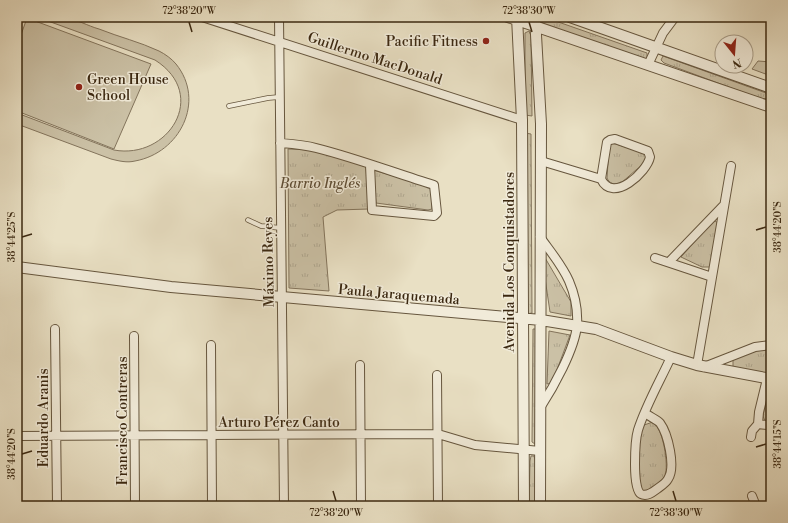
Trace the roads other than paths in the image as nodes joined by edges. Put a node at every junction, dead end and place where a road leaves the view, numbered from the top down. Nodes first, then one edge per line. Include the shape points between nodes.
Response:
1 (202, 17) edge
2 (278, 17) edge
3 (570, 17) edge
4 (675, 17) edge
5 (514, 18) edge
6 (536, 22) edge
7 (279, 42) junction
8 (656, 47) junction
9 (648, 65) junction
10 (771, 88) edge
11 (279, 97) junction
12 (228, 106) dead end
13 (771, 107) edge
14 (522, 120) junction
15 (541, 124) junction
16 (280, 142) junction
17 (541, 161) junction
18 (370, 165) junction
19 (731, 166) dead end
20 (601, 179) junction
21 (724, 206) junction
22 (248, 220) dead end
23 (281, 228) junction
24 (540, 237) junction
25 (655, 258) dead end
26 (670, 261) junction
27 (17, 267) edge
28 (712, 277) junction
29 (282, 297) junction
30 (524, 319) junction
31 (541, 320) junction
32 (577, 326) junction
33 (55, 329) dead end
34 (134, 336) dead end
35 (211, 345) dead end
36 (771, 345) edge
37 (671, 357) junction
38 (360, 365) dead end
39 (701, 366) junction
40 (437, 375) dead end
41 (769, 379) edge
42 (540, 408) junction
43 (645, 413) junction
44 (758, 424) junction
45 (771, 424) edge
46 (283, 434) junction
47 (360, 434) junction
48 (438, 434) junction
49 (212, 435) junction
50 (17, 436) edge
51 (56, 436) junction
52 (135, 436) junction
53 (751, 437) dead end
54 (524, 450) junction
55 (540, 451) junction
56 (752, 496) dead end
57 (57, 506) edge
58 (135, 506) edge
59 (212, 506) edge
60 (284, 506) edge
61 (361, 506) edge
62 (438, 506) edge
63 (524, 506) edge
64 (540, 506) edge
65 (756, 506) edge

1 - 7 street, Guillermo MacDonald
2 - 7 street, Máximo Reyes
3 - 8 street
4 - 8 street
5 - 6 street
5 - 14 street, Avenida Los Conquistadores
6 - 9 street
6 - 15 street
7 - 11 street, Máximo Reyes
7 - 14 street, Guillermo MacDonald
8 - 9 street
8 - 10 street
9 - 13 street
11 - 12 lane
11 - 16 street, Máximo Reyes
14 - 15 street, Guillermo MacDonald
14 - 30 street, Avenida Los Conquistadores
15 - 17 street
16 - 18 street via 316,147
16 - 23 street, Máximo Reyes
17 - 20 street
17 - 24 street
18 - 18 street via 434,186 437,213 434,216 372,210
19 - 21 street
20 - 20 street via 611,188 625,186 647,165 649,153 609,140
21 - 26 street
21 - 28 street
22 - 23 lane via 261,226
23 - 29 street, Máximo Reyes
24 - 31 street
24 - 32 street via 568,279 576,302
25 - 26 street
26 - 28 street
27 - 29 street, Paula Jaraquemada via 141,284
28 - 39 street
29 - 30 street, Paula Jaraquemada
29 - 46 street, Máximo Reyes
30 - 31 street, Paula Jaraquemada
30 - 54 street, Avenida Los Conquistadores
31 - 32 street, Paula Jaraquemada
31 - 42 street
32 - 37 street, Paula Jaraquemada via 612,334
32 - 42 street via 552,388
33 - 51 street, Eduardo Aranis
34 - 52 street, Francisco Contreras
35 - 49 street
36 - 39 street via 755,347
37 - 39 street, Paula Jaraquemada
37 - 43 street
38 - 47 street
39 - 41 street, Paula Jaraquemada
40 - 48 street
41 - 44 street
42 - 55 street
43 - 43 street via 636,438 635,471 636,490 644,495 666,482 671,471 669,447 663,428 659,422
44 - 45 street
44 - 53 street
46 - 47 street, Arturo Pérez Canto
46 - 49 street, Arturo Pérez Canto
46 - 60 street, Máximo Reyes
47 - 48 street, Arturo Pérez Canto
47 - 61 street
48 - 54 street, Arturo Pérez Canto via 475,445
48 - 62 street
49 - 52 street, Arturo Pérez Canto
49 - 59 street
50 - 51 street, Arturo Pérez Canto
51 - 52 street, Arturo Pérez Canto
51 - 57 street, Eduardo Aranis
52 - 58 street, Francisco Contreras
54 - 55 street, Arturo Pérez Canto
54 - 63 street, Avenida Los Conquistadores
55 - 64 street
56 - 65 street

